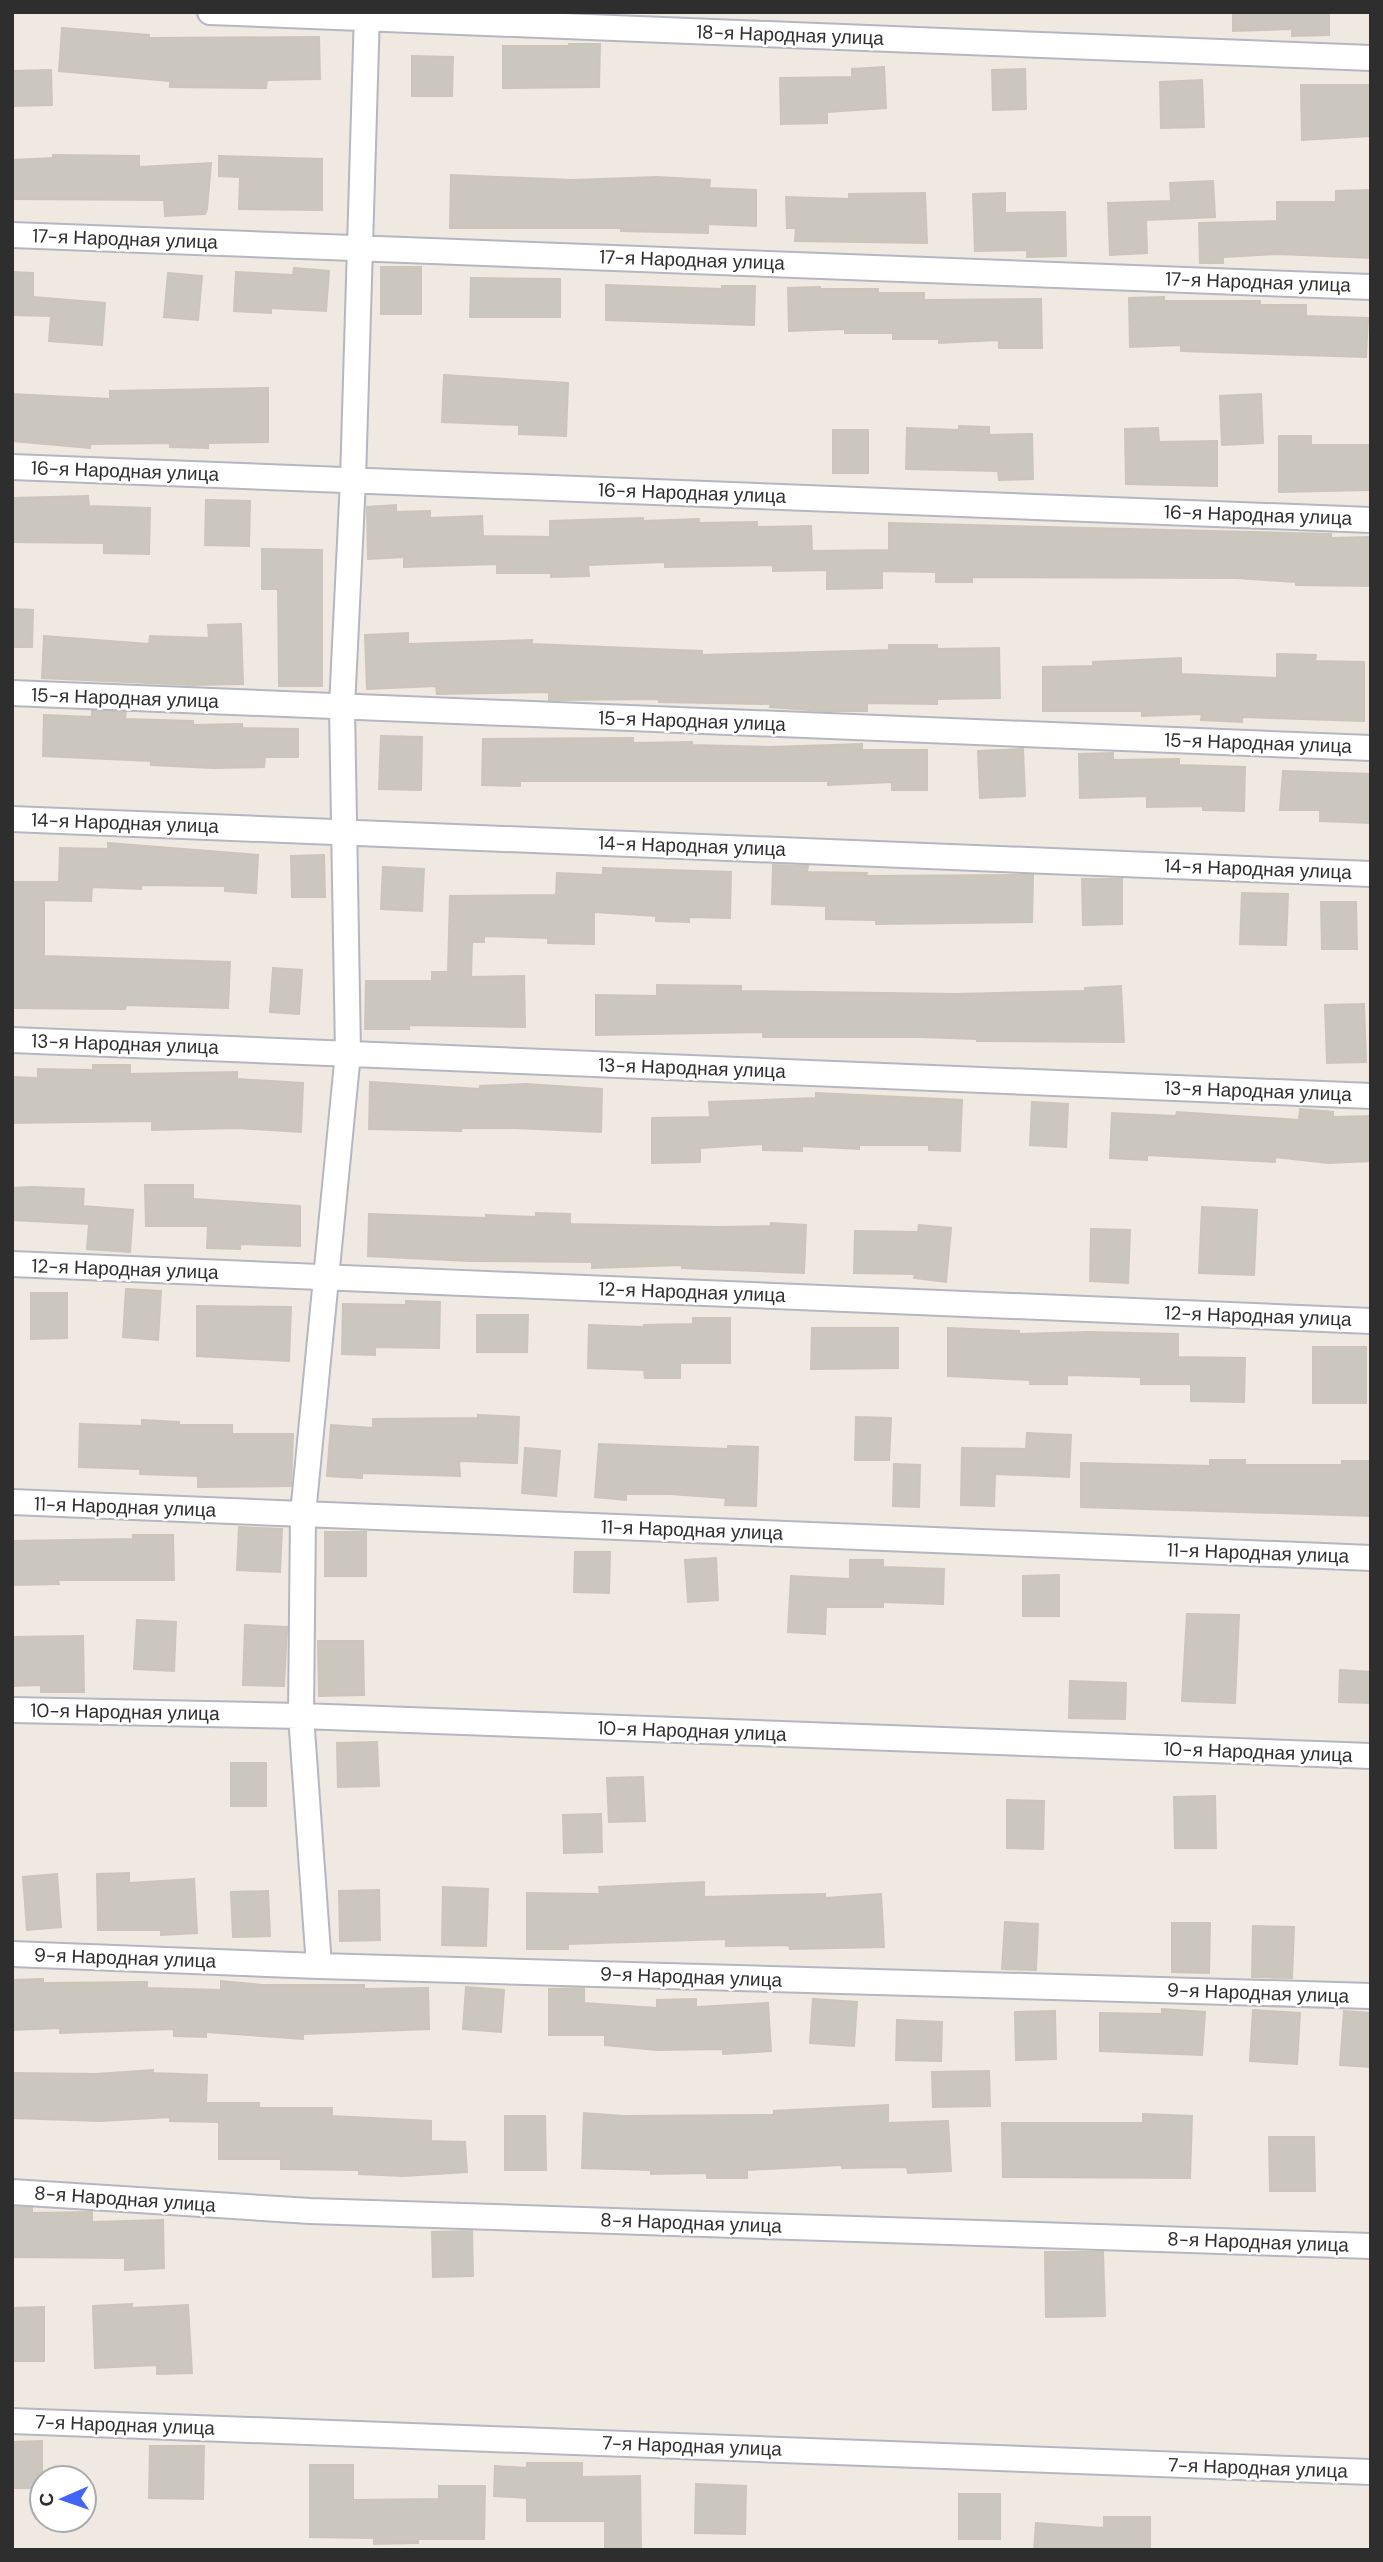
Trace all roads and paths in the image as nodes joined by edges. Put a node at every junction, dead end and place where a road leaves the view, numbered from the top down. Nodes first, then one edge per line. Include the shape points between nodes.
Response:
1 (209, 12) edge
2 (366, 15) edge
3 (1371, 58) edge
4 (12, 235) edge
5 (358, 246) junction
6 (1371, 286) edge
7 (12, 467) edge
8 (353, 480) junction
9 (1371, 520) edge
10 (12, 693) edge
11 (342, 706) junction
12 (1371, 748) edge
13 (12, 819) edge
14 (343, 832) junction
15 (1371, 874) edge
16 (12, 1040) edge
17 (348, 1053) junction
18 (1371, 1096) edge
19 (12, 1264) edge
20 (326, 1277) junction
21 (1371, 1321) edge
22 (12, 1502) edge
23 (303, 1514) junction
24 (1371, 1558) edge
25 (12, 1710) edge
26 (301, 1716) junction
27 (1371, 1756) edge
28 (12, 1954) edge
29 (318, 1966) junction
30 (1371, 1996) edge
31 (12, 2192) edge
32 (1371, 2246) edge
33 (12, 2421) edge
34 (1371, 2472) edge

1 - 2 street, 18-я Народная улица
2 - 3 street, 18-я Народная улица
2 - 5 street
4 - 5 street, 17-я Народная улица
5 - 6 street, 17-я Народная улица
5 - 8 street
7 - 8 street, 16-я Народная улица
8 - 9 street, 16-я Народная улица
8 - 11 street
10 - 11 street, 15-я Народная улица
11 - 12 street, 15-я Народная улица
11 - 14 street
13 - 14 street, 14-я Народная улица
14 - 15 street, 14-я Народная улица
14 - 17 street
16 - 17 street, 13-я Народная улица
17 - 18 street, 13-я Народная улица
17 - 20 street
19 - 20 street, 12-я Народная улица
20 - 21 street, 12-я Народная улица
20 - 23 street
22 - 23 street, 11-я Народная улица
23 - 24 street, 11-я Народная улица
23 - 26 street
25 - 26 street, 10-я Народная улица
26 - 27 street, 10-я Народная улица
26 - 29 street
28 - 29 street, 9-я Народная улица
29 - 30 street, 9-я Народная улица
31 - 32 street, 8-я Народная улица via 310,2211
33 - 34 street, 7-я Народная улица

